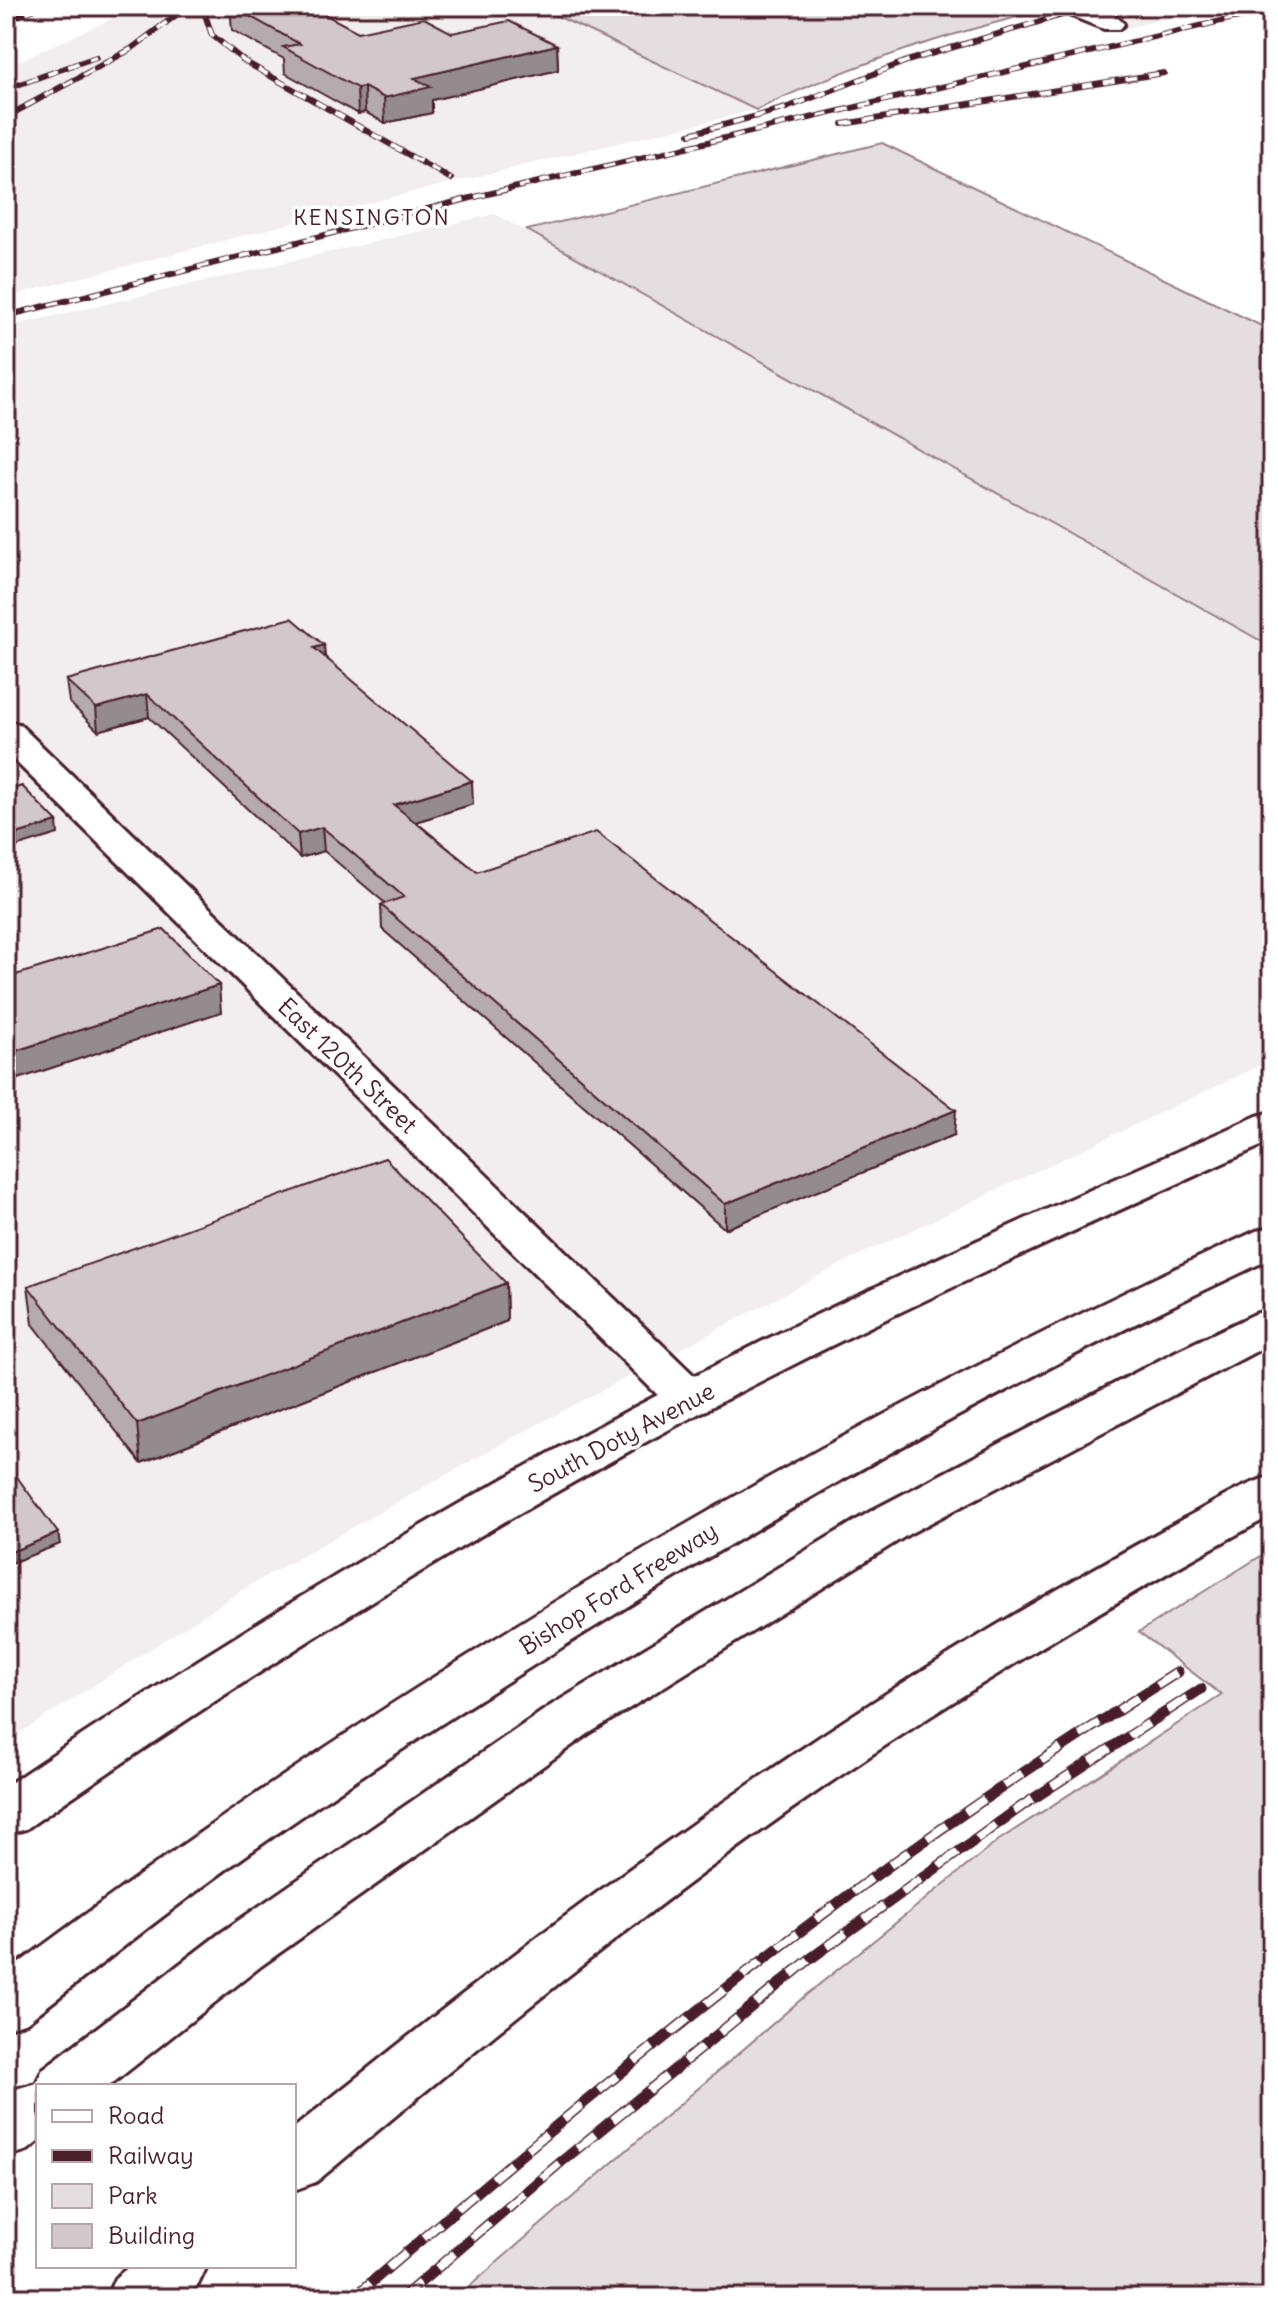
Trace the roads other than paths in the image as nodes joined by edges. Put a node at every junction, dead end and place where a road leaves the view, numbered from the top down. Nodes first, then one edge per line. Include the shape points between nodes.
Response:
1 (1067, 6) edge
2 (1112, 24) dead end
3 (6, 732) edge
4 (1272, 1125) edge
5 (1272, 1241) edge
6 (1272, 1324) edge
7 (690, 1399) junction
8 (1272, 1493) edge
9 (6, 1814) edge
10 (6, 2005) edge
11 (68, 2084) edge
12 (36, 2109) edge
13 (6, 2132) edge
14 (296, 2162) edge
15 (173, 2268) edge
16 (138, 2298) edge

1 - 2 main road
3 - 7 main road, East 120th Street
4 - 7 main road, South Doty Avenue via 892,1298
5 - 10 main road, Bishop Ford Freeway via 1125,1309 818,1469 645,1569 354,1753 172,1879
6 - 11 main road via 891,1522 569,1720 240,1950
7 - 9 main road, South Doty Avenue via 557,1470 263,1642
8 - 14 main road via 1087,1594 801,1775 603,1916
12 - 13 main road
15 - 16 main road

